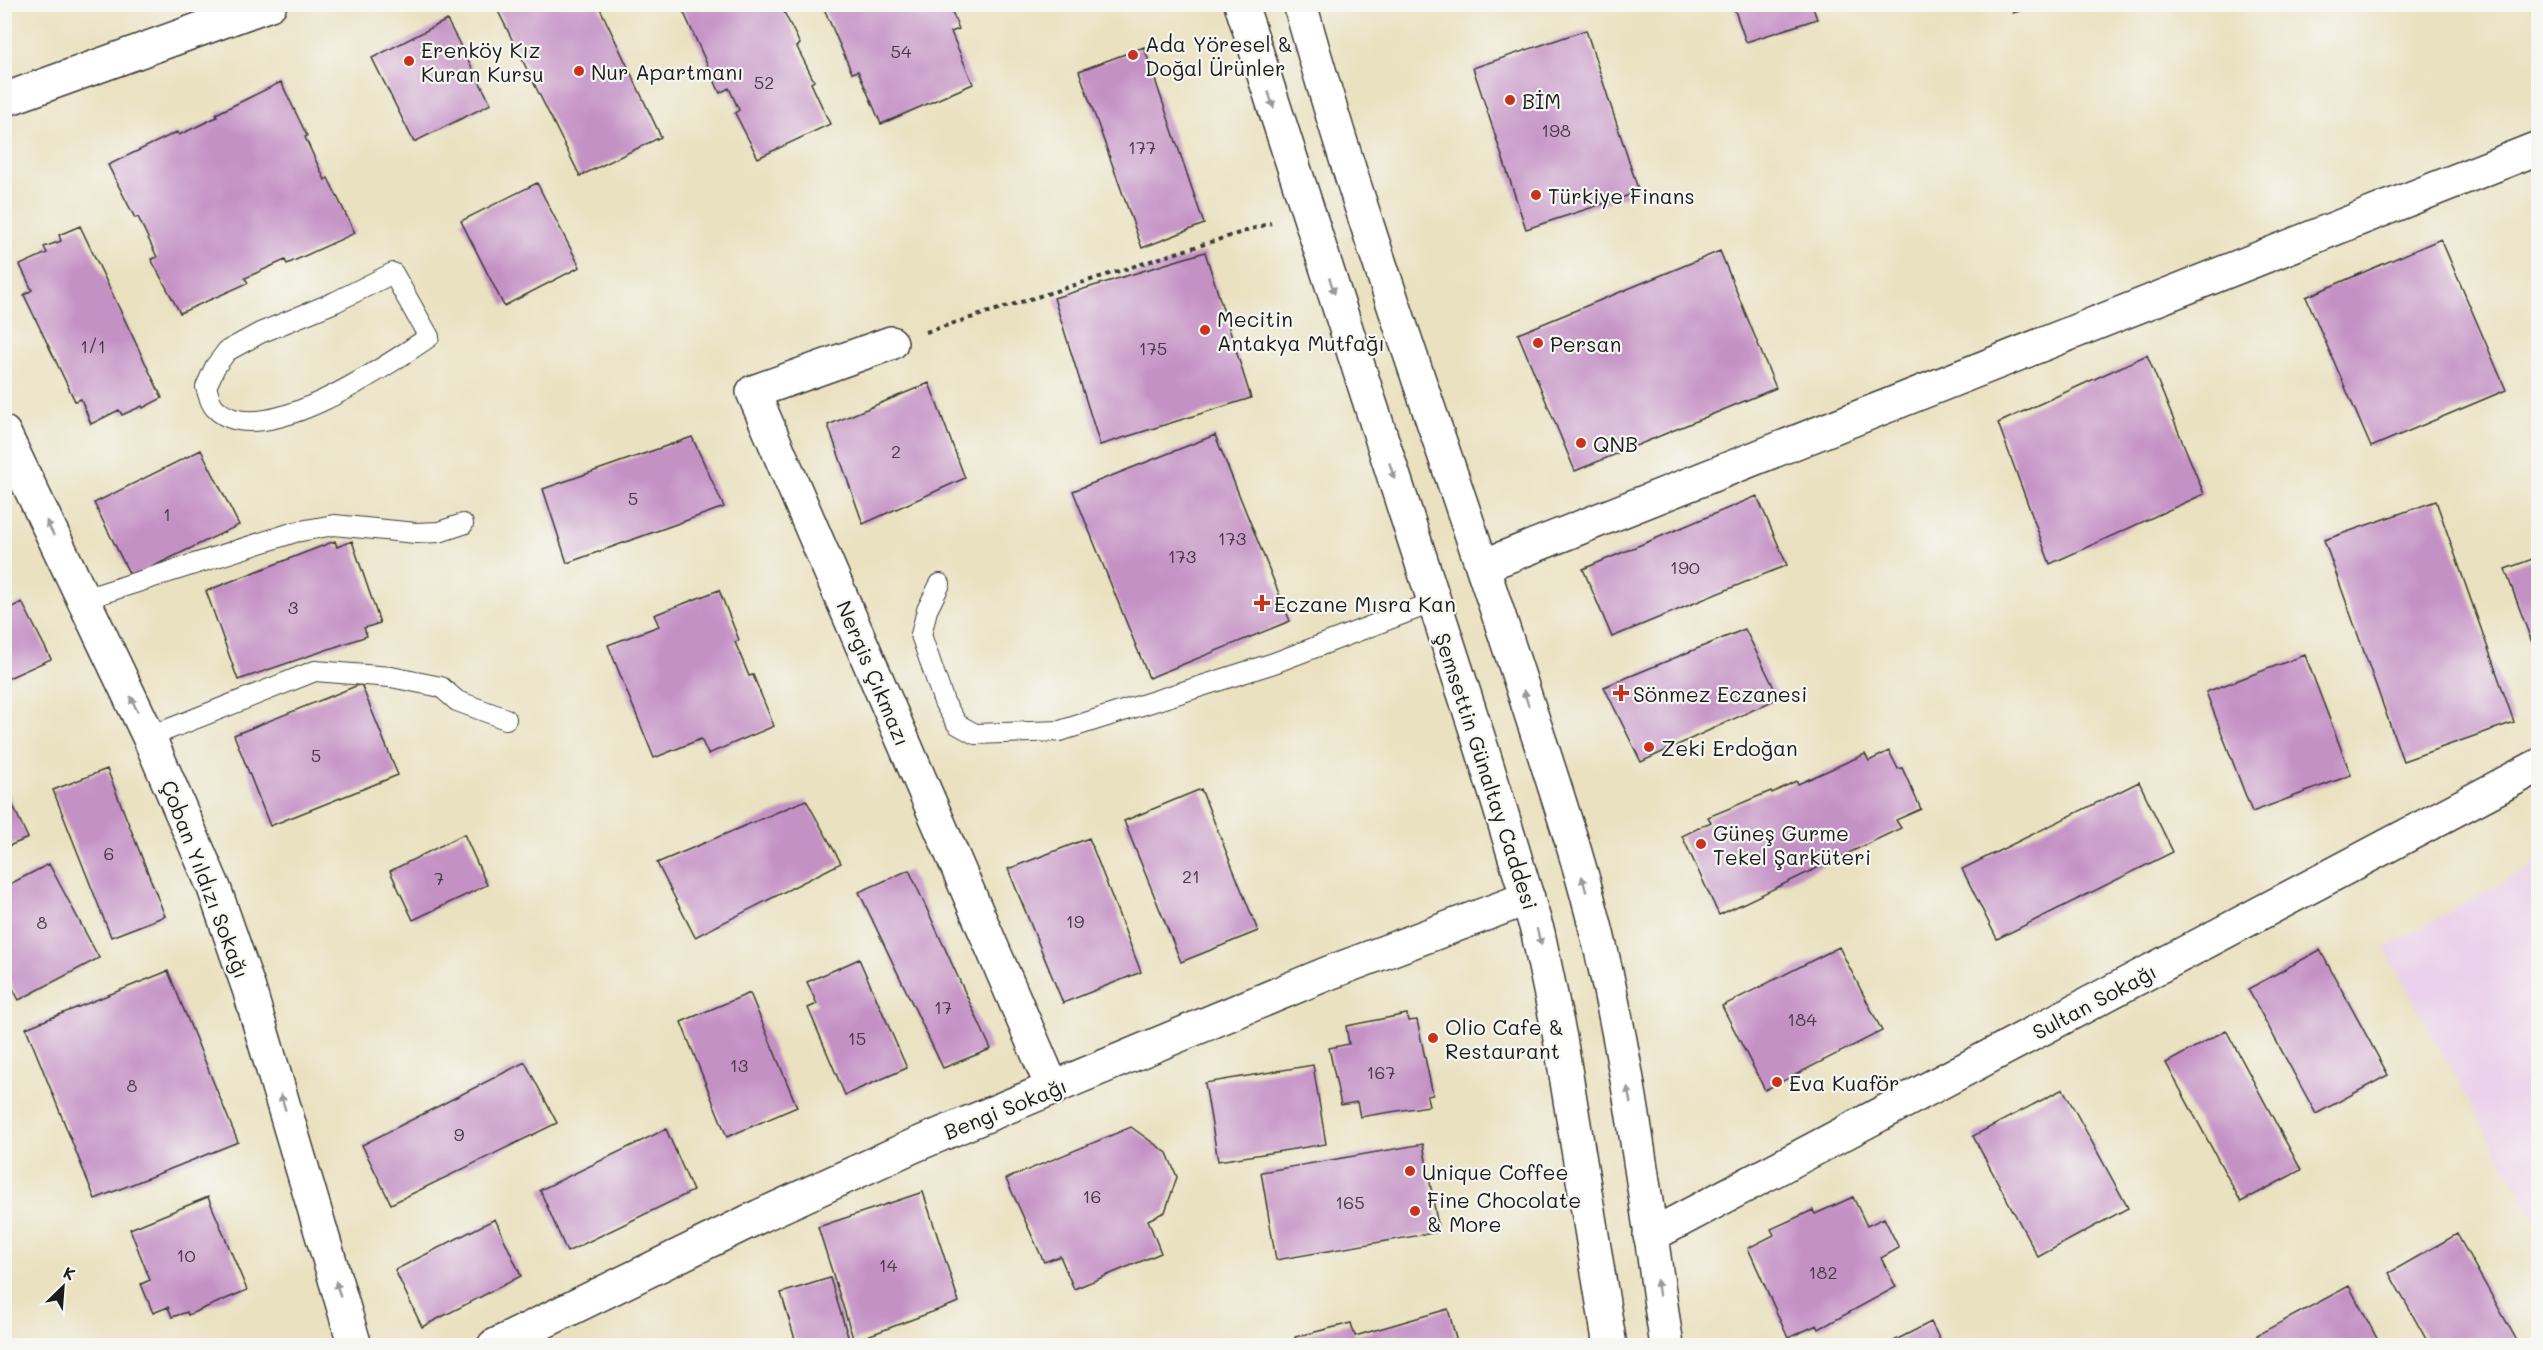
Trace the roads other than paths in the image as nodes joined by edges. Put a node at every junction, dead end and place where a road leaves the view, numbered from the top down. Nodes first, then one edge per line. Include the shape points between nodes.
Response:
1 (270, 4) edge
2 (1241, 4) edge
3 (1300, 4) edge
4 (4, 100) edge
5 (2538, 148) edge
6 (429, 337) joint
7 (891, 343) road end
8 (4, 433) edge
9 (463, 524) dead end
10 (1483, 566) junction
11 (940, 584) dead end
12 (84, 599) junction
13 (1434, 602) junction
14 (506, 719) dead end
15 (149, 737) junction
16 (2538, 766) edge
17 (1528, 898) junction
18 (1053, 1089) junction
19 (1650, 1236) junction
20 (355, 1346) edge
21 (494, 1346) edge
22 (1610, 1346) edge
23 (1667, 1346) edge

1 - 4 street
2 -> 13 street, Şemsettin Günaltay Caddesi
3 - 10 street via 1353,182
5 - 10 street
6 - 6 lane via 393,273 227,351 206,387 213,407 226,416 252,421 275,419 310,409
7 - 18 street, Nergis Çıkmazı via 753,392
12 -> 8 street, Çoban Yıldızı Sokağı
9 - 12 lane via 439,532 334,525 295,532
19 -> 10 street via 1623,1057 1595,923
11 - 13 lane via 927,610 921,635 944,702 957,724 975,734 1060,731 1274,663
15 -> 12 street, Çoban Yıldızı Sokağı
13 - 17 street, Şemsettin Günaltay Caddesi
14 - 15 lane via 457,701 441,687 391,677 315,671
20 -> 15 street, Çoban Yıldızı Sokağı via 238,955 199,851
16 - 19 street, Sultan Sokağı
17 - 18 street, Bengi Sokağı via 1326,974
17 -> 22 street, Şemsettin Günaltay Caddesi via 1556,1018
18 - 21 street, Bengi Sokağı via 813,1191
23 -> 19 street

